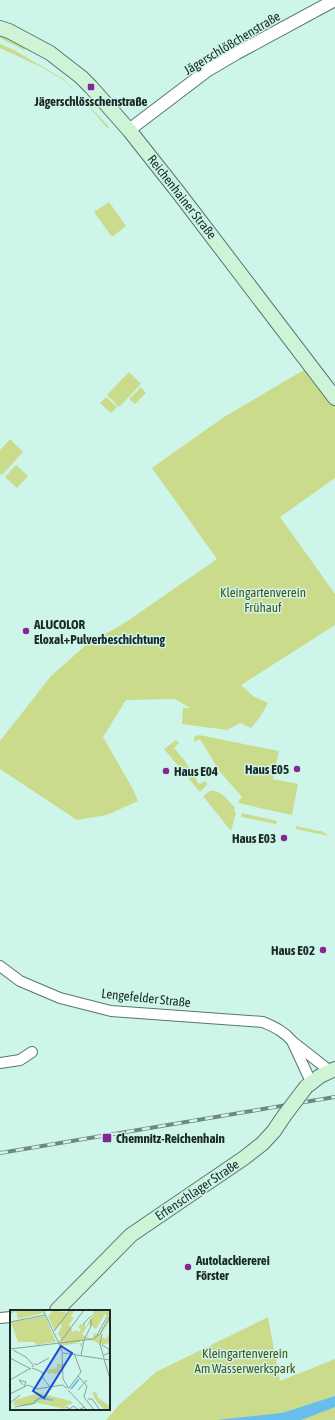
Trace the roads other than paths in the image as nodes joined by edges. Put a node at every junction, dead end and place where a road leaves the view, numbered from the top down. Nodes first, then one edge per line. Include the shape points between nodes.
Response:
1 (335, 0) edge
2 (0, 28) edge
3 (129, 130) junction
4 (335, 398) edge
5 (0, 966) edge
6 (292, 1041) junction
7 (32, 1052) dead end
8 (0, 1063) edge
9 (332, 1070) edge
10 (308, 1084) junction
11 (55, 1310) edge
12 (10, 1316) edge
13 (0, 1318) edge

1 - 3 street, Jägerschlößchenstraße via 208,70
2 - 3 main road, Reichenhainer Straße via 50,53 71,69
3 - 4 main road, Reichenhainer Straße
5 - 6 street, Lengefelder Straße via 20,981 60,998 111,1011 263,1022 277,1028
6 - 9 street, Lengefelder Straße
6 - 10 street, Lengefelder Straße
7 - 8 street via 20,1060
9 - 10 main road, Erfenschlager Straße
10 - 11 main road, Erfenschlager Straße, bridge via 262,1144 131,1235
12 - 13 street

